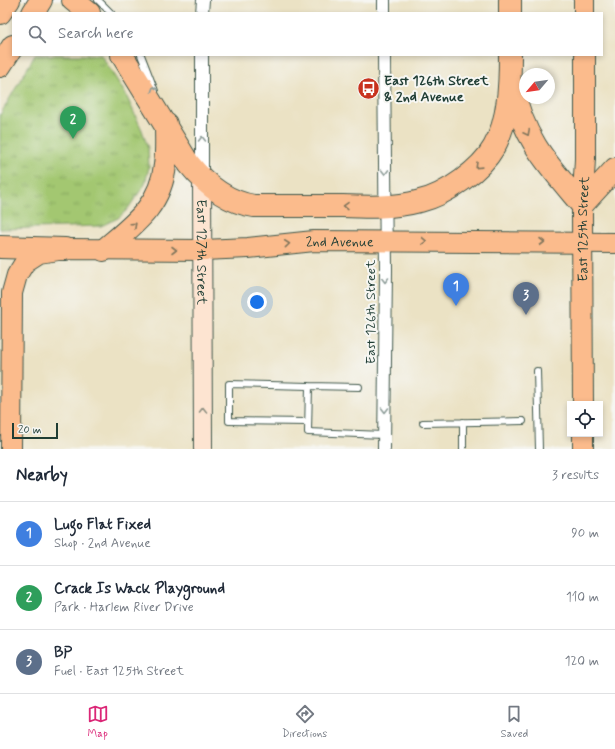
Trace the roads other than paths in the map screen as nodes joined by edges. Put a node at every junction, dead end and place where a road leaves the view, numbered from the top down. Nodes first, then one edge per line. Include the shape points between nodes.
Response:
1 (9, 0) edge
2 (41, 0) edge
3 (73, 0) edge
4 (98, 0) edge
5 (202, 0) edge
6 (384, 0) edge
7 (510, 0) edge
8 (584, 0) edge
9 (34, 12) edge
10 (88, 12) edge
11 (110, 12) edge
12 (202, 12) edge
13 (384, 12) edge
14 (510, 12) edge
15 (584, 12) edge
16 (0, 13) edge
17 (12, 48) edge
18 (123, 56) edge
19 (141, 56) edge
20 (202, 56) edge
21 (384, 56) edge
22 (584, 56) edge
23 (510, 62) edge
24 (0, 66) edge
25 (156, 94) dead end
26 (158, 102) dead end
27 (166, 124) junction
28 (615, 169) edge
29 (202, 178) junction
30 (582, 205) junction
31 (385, 207) junction
32 (385, 241) junction
33 (582, 243) junction
34 (615, 243) edge
35 (0, 247) edge
36 (65, 249) junction
37 (104, 250) junction
38 (202, 250) junction
39 (537, 371) dead end
40 (309, 386) junction
41 (359, 387) dead end
42 (583, 401) edge
43 (523, 421) dead end
44 (308, 422) junction
45 (463, 422) junction
46 (423, 423) dead end
47 (384, 435) junction
48 (583, 437) edge
49 (11, 449) edge
50 (202, 449) edge
51 (384, 449) edge
52 (463, 449) edge
53 (539, 449) edge
54 (583, 449) edge

1 - 16 highway
2 - 9 highway
3 - 10 highway
4 - 11 lane
5 - 12 street
6 - 13 street
7 - 14 highway
8 - 15 main road
17 - 24 highway
18 - 27 highway
25 -> 19 lane
29 -> 20 street, East 127th Street
21 -> 31 street, East 126th Street
22 - 30 main road, East 125th Street via 585,153
23 -> 30 highway via 515,101 526,130 552,170
23 -> 31 highway via 504,118 500,134 489,155 467,176 444,192 422,201
26 - 27 lane
27 - 29 highway via 189,164
37 -> 27 highway via 148,210 158,193 165,165
28 - 30 highway
31 -> 29 highway via 249,205 224,195
29 - 38 main road, East 127th Street
30 - 33 main road, East 125th Street
31 - 32 street, East 126th Street
32 -> 33 main road, 2nd Avenue
38 -> 32 main road, 2nd Avenue via 314,241
32 -> 47 street, East 126th Street
33 - 34 main road, 2nd Avenue
33 - 42 main road, East 125th Street
35 - 36 highway
36 - 37 main road, 2nd Avenue
36 - 49 main road, 2nd Avenue via 39,253 31,257 21,267 14,282 11,302
37 -> 38 main road, 2nd Avenue
50 -> 38 main road, East 127th Street
39 - 53 lane
40 - 41 lane
40 - 44 lane
40 - 44 lane via 229,384 229,421
43 - 45 lane
44 - 47 lane via 308,432
45 - 46 lane
45 - 52 lane
47 - 51 street, East 126th Street
48 - 54 main road

